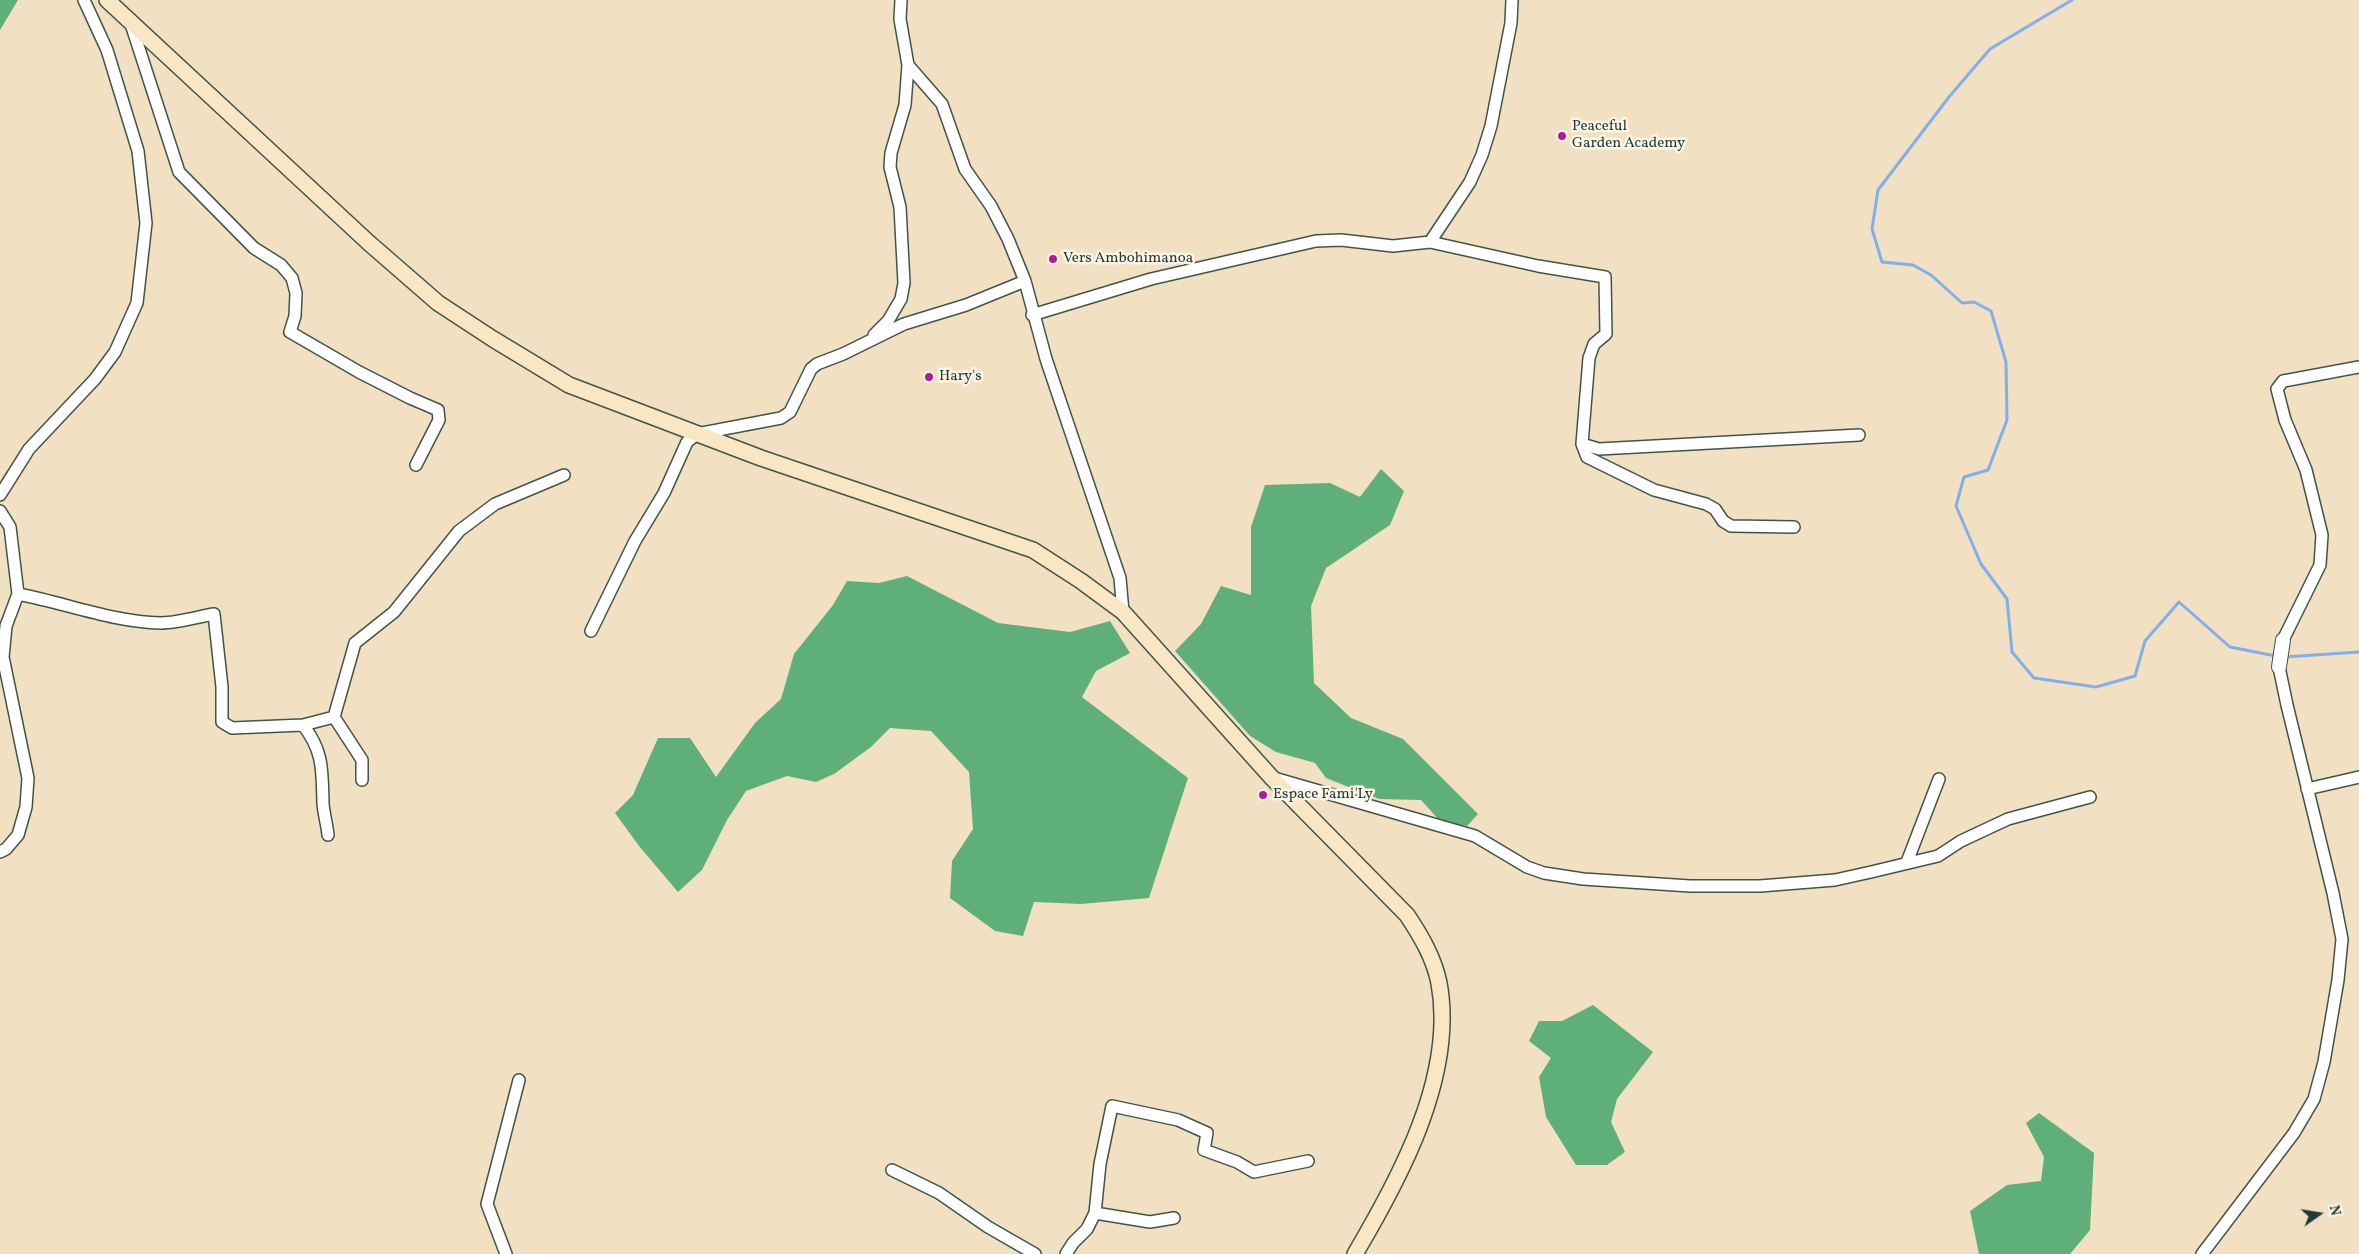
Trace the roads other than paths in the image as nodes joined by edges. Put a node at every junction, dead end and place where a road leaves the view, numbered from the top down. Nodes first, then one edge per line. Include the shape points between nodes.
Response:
1 (84, 0) edge
2 (107, 0) edge
3 (901, 0) edge
4 (1512, 0) edge
5 (131, 22) junction
6 (908, 66) junction
7 (1430, 242) junction
8 (1025, 281) junction
9 (1032, 315) junction
10 (868, 341) junction
11 (2359, 366) edge
12 (697, 434) junction
13 (1859, 435) dead end
14 (1582, 444) junction
15 (416, 466) dead end
16 (564, 475) dead end
17 (0, 495) edge
18 (0, 511) edge
19 (1794, 527) dead end
20 (18, 594) junction
21 (1124, 612) junction
22 (591, 631) dead end
23 (2283, 640) joint
24 (2279, 667) joint
25 (334, 718) junction
26 (302, 725) junction
27 (2359, 777) edge
28 (1272, 778) junction
29 (1939, 779) dead end
30 (362, 780) dead end
31 (2307, 789) junction
32 (2090, 797) dead end
33 (328, 835) dead end
34 (0, 852) edge
35 (1907, 862) junction
36 (519, 1080) dead end
37 (1308, 1161) dead end
38 (892, 1170) dead end
39 (1095, 1213) junction
40 (1174, 1218) dead end
41 (506, 1254) edge
42 (1035, 1254) edge
43 (1066, 1254) edge
44 (1355, 1254) edge
45 (2202, 1254) edge

1 - 17 street via 107,50 138,151 146,223 137,303 110,359 29,449
2 - 5 main road
3 - 6 street via 900,19
4 - 7 street via 1511,23 1491,126 1482,155 1470,182
5 - 12 main road via 438,303 569,385
5 - 15 street via 179,172 254,248 281,265 292,278 296,293 295,316 290,332 359,372 438,410 439,420
6 - 8 street via 942,104 965,168 991,206
6 - 10 street via 905,105 890,167 900,207 904,283 901,299 888,321
7 - 9 street via 1393,246 1342,240 1316,241 1152,278
7 - 14 street via 1605,277 1606,334 1594,344 1589,358
8 - 9 street
8 - 10 street via 983,299 904,324
9 - 21 street via 1120,578
10 - 12 street via 811,369 790,412 781,418
11 - 23 street via 2289,380 2277,388 2285,420 2306,470 2322,535 2320,565
12 - 21 main road via 1033,550
12 - 22 street via 687,442 664,493 635,541
13 - 14 street via 1599,449
14 - 19 street via 1587,457 1610,470 1654,490 1706,504 1731,526
16 - 25 street via 495,504 459,532 394,612 355,643
18 - 20 street via 10,527
20 - 26 street via 99,615 162,623 214,614 222,687 222,722 232,728
20 - 34 street via 6,626 3,657 28,778 26,807 18,835
21 - 28 main road
23 - 24 street
24 - 31 street
25 - 26 street
25 - 30 street via 362,760
26 - 33 street via 313,738 323,769 323,806
27 - 31 street
28 - 35 street via 1475,836 1527,867 1583,880 1760,886 1835,880
28 - 44 main road via 1407,915 1422,937 1438,982 1438,1058 1425,1110 1381,1211
29 - 35 street
31 - 45 street via 2342,939 2324,1062 2314,1098 2294,1133
32 - 35 street via 2008,819 1960,841 1938,856
36 - 41 street via 487,1204
37 - 39 street via 1254,1172 1204,1150 1207,1133 1178,1120 1112,1106 1100,1164
38 - 42 street via 940,1192 988,1227
39 - 40 street via 1150,1222
39 - 43 street via 1087,1229

